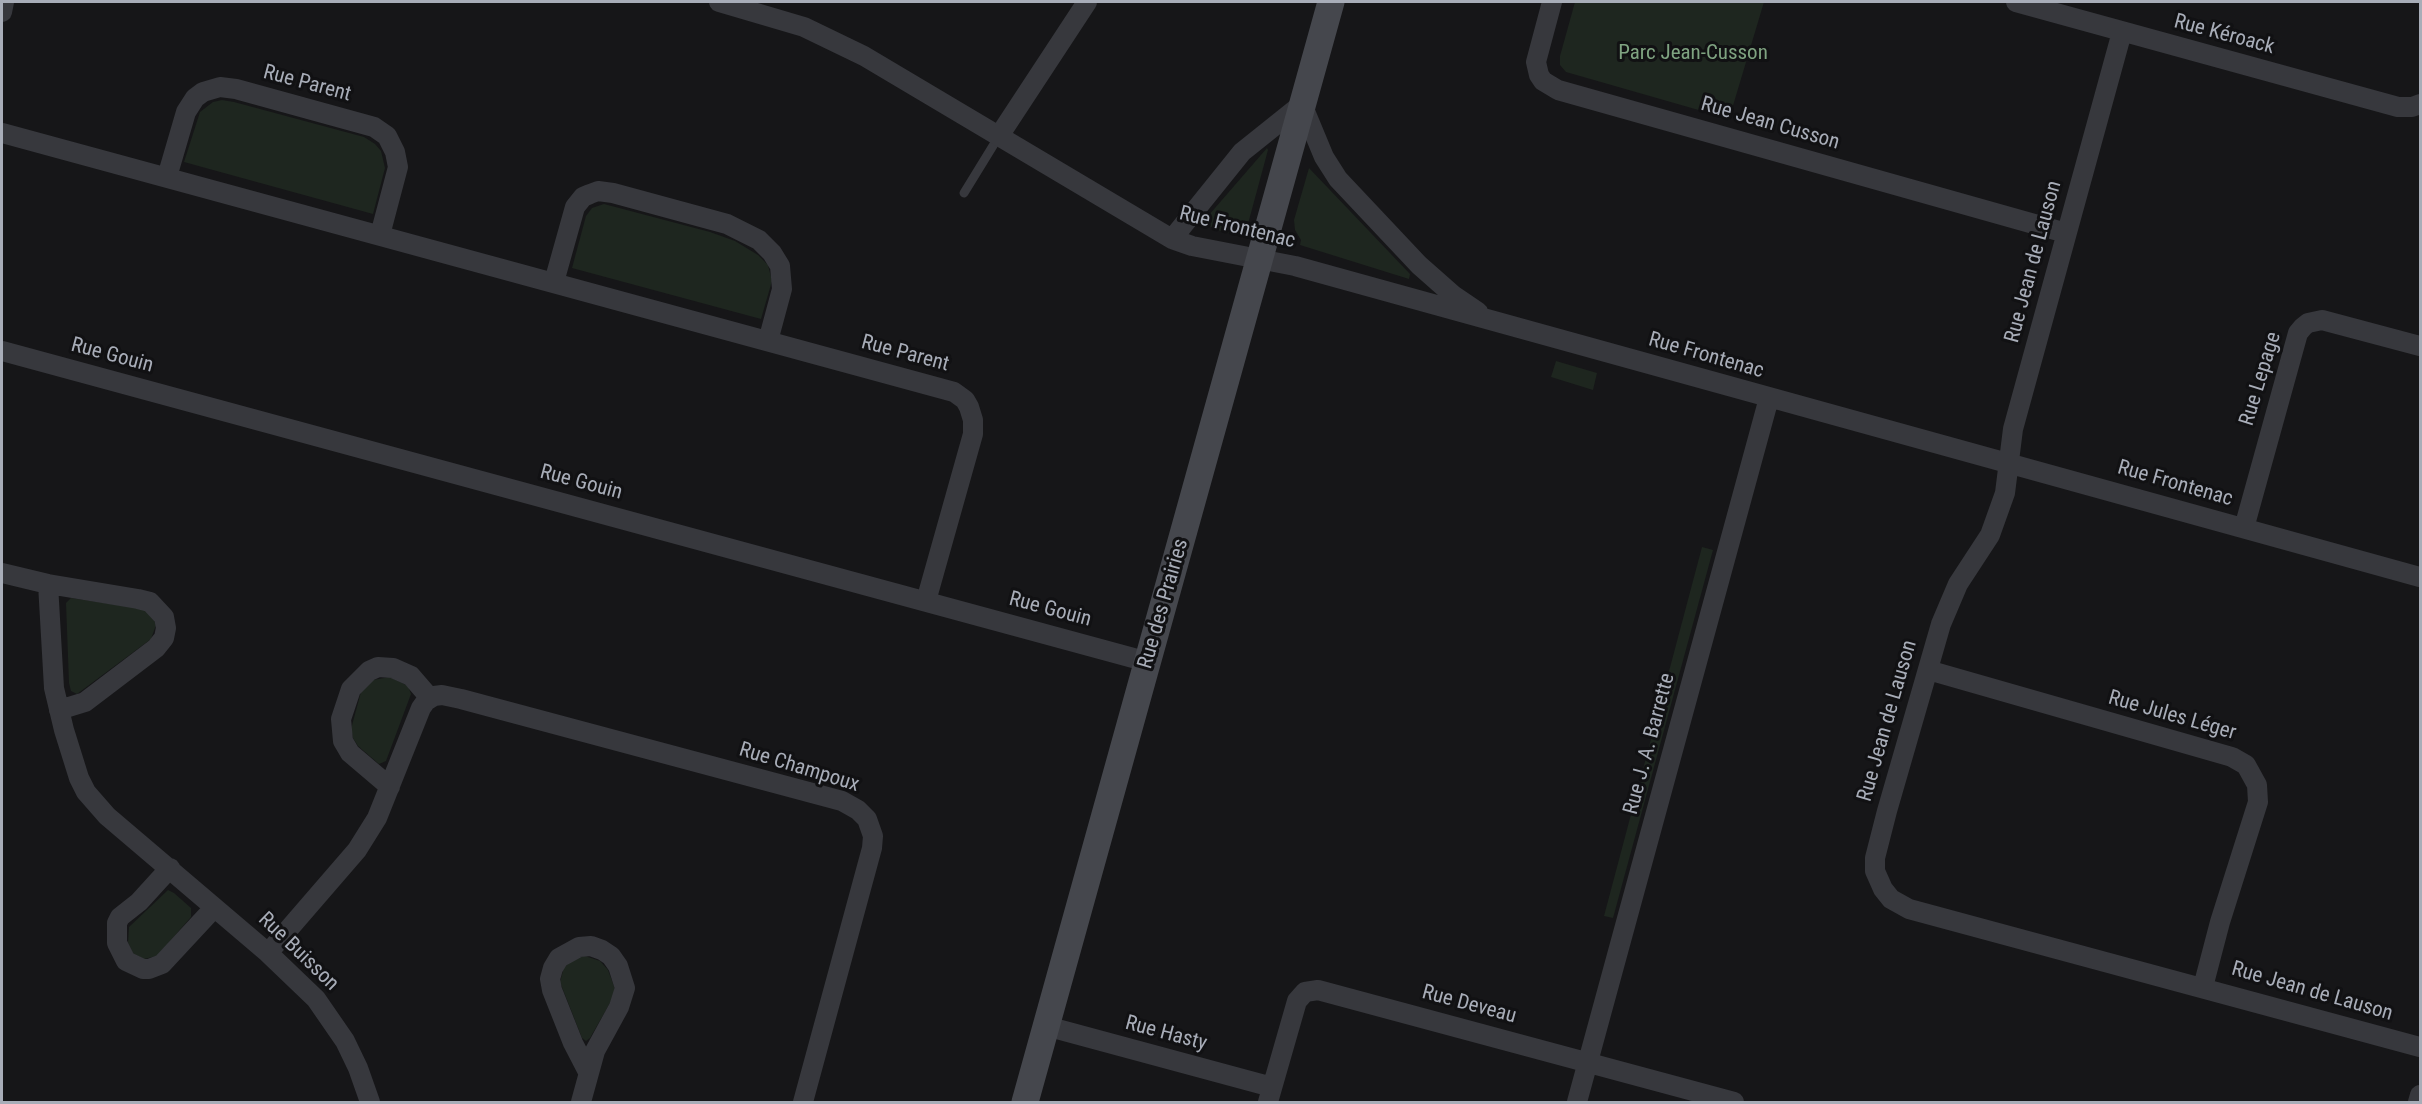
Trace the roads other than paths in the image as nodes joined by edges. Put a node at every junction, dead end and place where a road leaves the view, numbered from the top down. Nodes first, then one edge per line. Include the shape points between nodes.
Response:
1 (4, 2) edge
2 (718, 2) edge
3 (1087, 2) edge
4 (1331, 2) edge
5 (1552, 2) edge
6 (2016, 2) edge
7 (2, 12) edge
8 (2122, 32) junction
9 (1302, 104) junction
10 (2421, 104) edge
11 (2, 133) edge
12 (999, 136) junction
13 (167, 177) junction
14 (964, 193) dead end
15 (2066, 233) junction
16 (380, 235) junction
17 (1172, 239) junction
18 (1260, 259) junction
19 (554, 282) junction
20 (1495, 322) junction
21 (768, 341) junction
22 (2421, 346) edge
23 (2, 351) edge
24 (1769, 399) junction
25 (2009, 462) junction
26 (2244, 528) junction
27 (2, 573) edge
28 (2421, 577) edge
29 (48, 584) junction
30 (926, 601) junction
31 (1148, 662) junction
32 (1928, 670) junction
33 (430, 698) junction
34 (59, 710) junction
35 (390, 787) junction
36 (170, 868) junction
37 (214, 908) junction
38 (268, 953) junction
39 (2202, 987) junction
40 (1046, 1026) junction
41 (2421, 1047) edge
42 (1588, 1062) junction
43 (588, 1072) junction
44 (1270, 1095) edge
45 (2421, 1095) edge
46 (369, 1102) edge
47 (581, 1102) edge
48 (803, 1102) edge
49 (1025, 1102) edge
50 (1577, 1102) edge
51 (1734, 1102) edge
52 (2418, 1102) edge

1 - 7 street
2 - 12 street, Rue Frontenac via 782,18 825,36
3 - 12 street
4 - 9 main road, Rue des Prairies
5 - 15 street, Rue Jean Cusson via 1536,62 1543,81 1558,90
6 - 8 street, Rue Kéroack
8 - 10 street, Rue Kéroack via 2398,107
8 - 15 street, Rue Jean de Lauson
9 - 17 street via 1242,152
9 - 18 main road, Rue des Prairies
9 - 20 street via 1324,157 1338,179 1437,282
11 - 13 street, Rue Parent
12 - 14 lane
12 - 17 street, Rue Frontenac
13 - 16 street, Rue Parent
13 - 16 street, Rue Parent via 195,98 220,87 236,89 374,127 387,136 398,167
15 - 25 street, Rue Jean de Lauson via 2013,429
16 - 19 street, Rue Parent
17 - 18 street, Rue Frontenac
18 - 20 street, Rue Frontenac
18 - 31 main road, Rue des Prairies
19 - 21 street, Rue Parent
19 - 21 street via 575,207 583,197 598,191 727,224 759,240 780,267 782,289
20 - 24 street, Rue Frontenac
21 - 30 street, Rue Parent via 944,389 965,400 973,434
22 - 26 street, Rue Lepage via 2322,320 2303,327 2298,333
23 - 30 street, Rue Gouin
24 - 25 street, Rue Frontenac
24 - 42 street, Rue J. A. Barrette
25 - 26 street, Rue Frontenac
25 - 32 street, Rue Jean de Lauson via 1997,518 1949,601
26 - 28 street, Rue Frontenac
27 - 29 street
29 - 34 street, Rue Buisson via 52,678
29 - 34 street via 150,602 164,617 166,628 164,638 145,657 85,702
30 - 31 street, Rue Gouin
31 - 40 main road, Rue des Prairies
32 - 39 street, Rue Jean de Lauson via 1875,858 1877,877 1887,894 1909,909
32 - 39 street, Rue Jules Léger via 2232,757 2246,765 2258,785 2258,802
33 - 35 street via 420,708
33 - 35 street via 411,676 393,668 369,671 351,689 341,719 343,741 350,753
33 - 48 street, Rue Champoux via 442,695 484,705 842,801 863,814 873,836 870,860
34 - 36 street, Rue Buisson via 86,792 107,816
35 - 38 street via 357,850
36 - 37 street, Rue Buisson
36 - 37 street via 117,923 117,943 126,962 143,969 162,964
37 - 38 street, Rue Buisson
38 - 46 street, Rue Buisson via 332,1020 358,1068
39 - 41 street, Rue Jean de Lauson
40 - 44 street, Rue Hasty
40 - 49 main road, Rue des Prairies
42 - 44 street, Rue Deveau via 1312,990 1297,1001
42 - 50 street, Rue J. A. Barrette
42 - 51 street, Rue Deveau
43 - 43 street via 625,988 611,956 591,946 579,947 559,958 550,979
43 - 47 street
45 - 52 street

